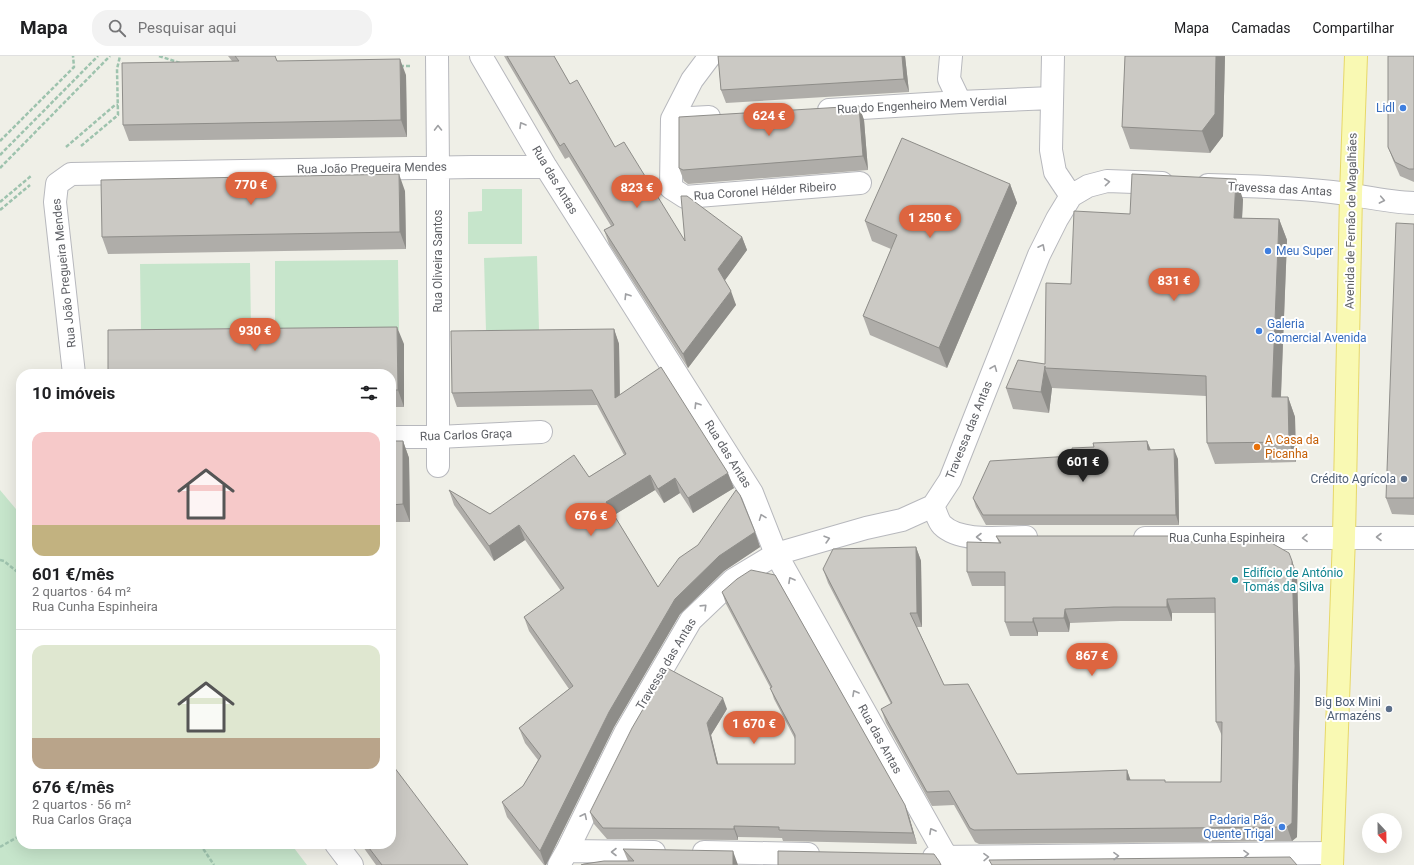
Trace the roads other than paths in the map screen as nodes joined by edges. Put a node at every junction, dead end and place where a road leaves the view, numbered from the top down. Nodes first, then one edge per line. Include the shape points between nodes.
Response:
1 (437, 56) edge
2 (481, 56) edge
3 (710, 56) edge
4 (951, 56) edge
5 (1053, 56) edge
6 (1356, 56) edge
7 (1052, 98) junction
8 (960, 102) junction
9 (813, 111) edge
10 (727, 116) edge
11 (672, 119) junction
12 (438, 167) junction
13 (546, 168) junction
14 (860, 183) dead end
15 (1351, 194) junction
16 (1071, 196) junction
17 (1414, 203) edge
18 (73, 369) edge
19 (541, 432) dead end
20 (396, 437) edge
21 (438, 437) junction
22 (438, 466) dead end
23 (933, 506) junction
24 (1344, 537) junction
25 (1045, 538) edge
26 (1123, 538) edge
27 (1414, 538) edge
28 (776, 554) junction
29 (340, 849) edge
30 (827, 854) edge
31 (915, 857) edge
32 (563, 858) edge
33 (748, 859) edge
34 (1332, 859) edge
35 (949, 861) edge
36 (352, 865) edge

12 -> 1 street, Rua Oliveira Santos
13 -> 2 street, Rua das Antas
3 - 11 street, Rua Coronel Hélder Ribeiro via 692,80
4 - 8 street via 949,79
5 - 7 street
6 - 15 main road, Avenida de Fernão de Magalhães
7 - 8 street, Rua do Engenheiro Mem Verdial
7 - 16 street via 1051,150 1055,172
8 - 9 street, Rua do Engenheiro Mem Verdial
10 - 11 street
11 - 14 street, Rua Coronel Hélder Ribeiro via 671,188 685,197
12 - 13 street, Rua João Pregueira Mendes
12 - 18 street, Rua João Pregueira Mendes via 71,174 57,184 55,202
12 - 21 street, Rua Oliveira Santos
28 -> 13 street, Rua das Antas via 752,493
16 -> 15 street, Travessa das Antas via 1088,186 1107,182 1290,188
15 -> 17 street, Travessa das Antas
15 - 24 main road, Avenida de Fernão de Magalhães
23 -> 16 street, Travessa das Antas via 950,480 1038,255
19 - 21 street, Rua Carlos Graça
20 - 21 street, Rua Carlos Graça
21 - 22 street, Rua Oliveira Santos
25 -> 23 street via 967,537 952,533 941,524
28 -> 23 street, Travessa das Antas via 902,520
24 -> 26 street, Rua Cunha Espinheira
27 -> 24 street, Rua Cunha Espinheira
24 - 34 main road, Avenida de Fernão de Magalhães
32 -> 28 street, Travessa das Antas via 625,733 690,620 733,580
35 -> 28 street, Rua das Antas
29 - 36 street
30 - 33 street
31 - 35 street
33 -> 32 street via 681,852
35 -> 34 street

